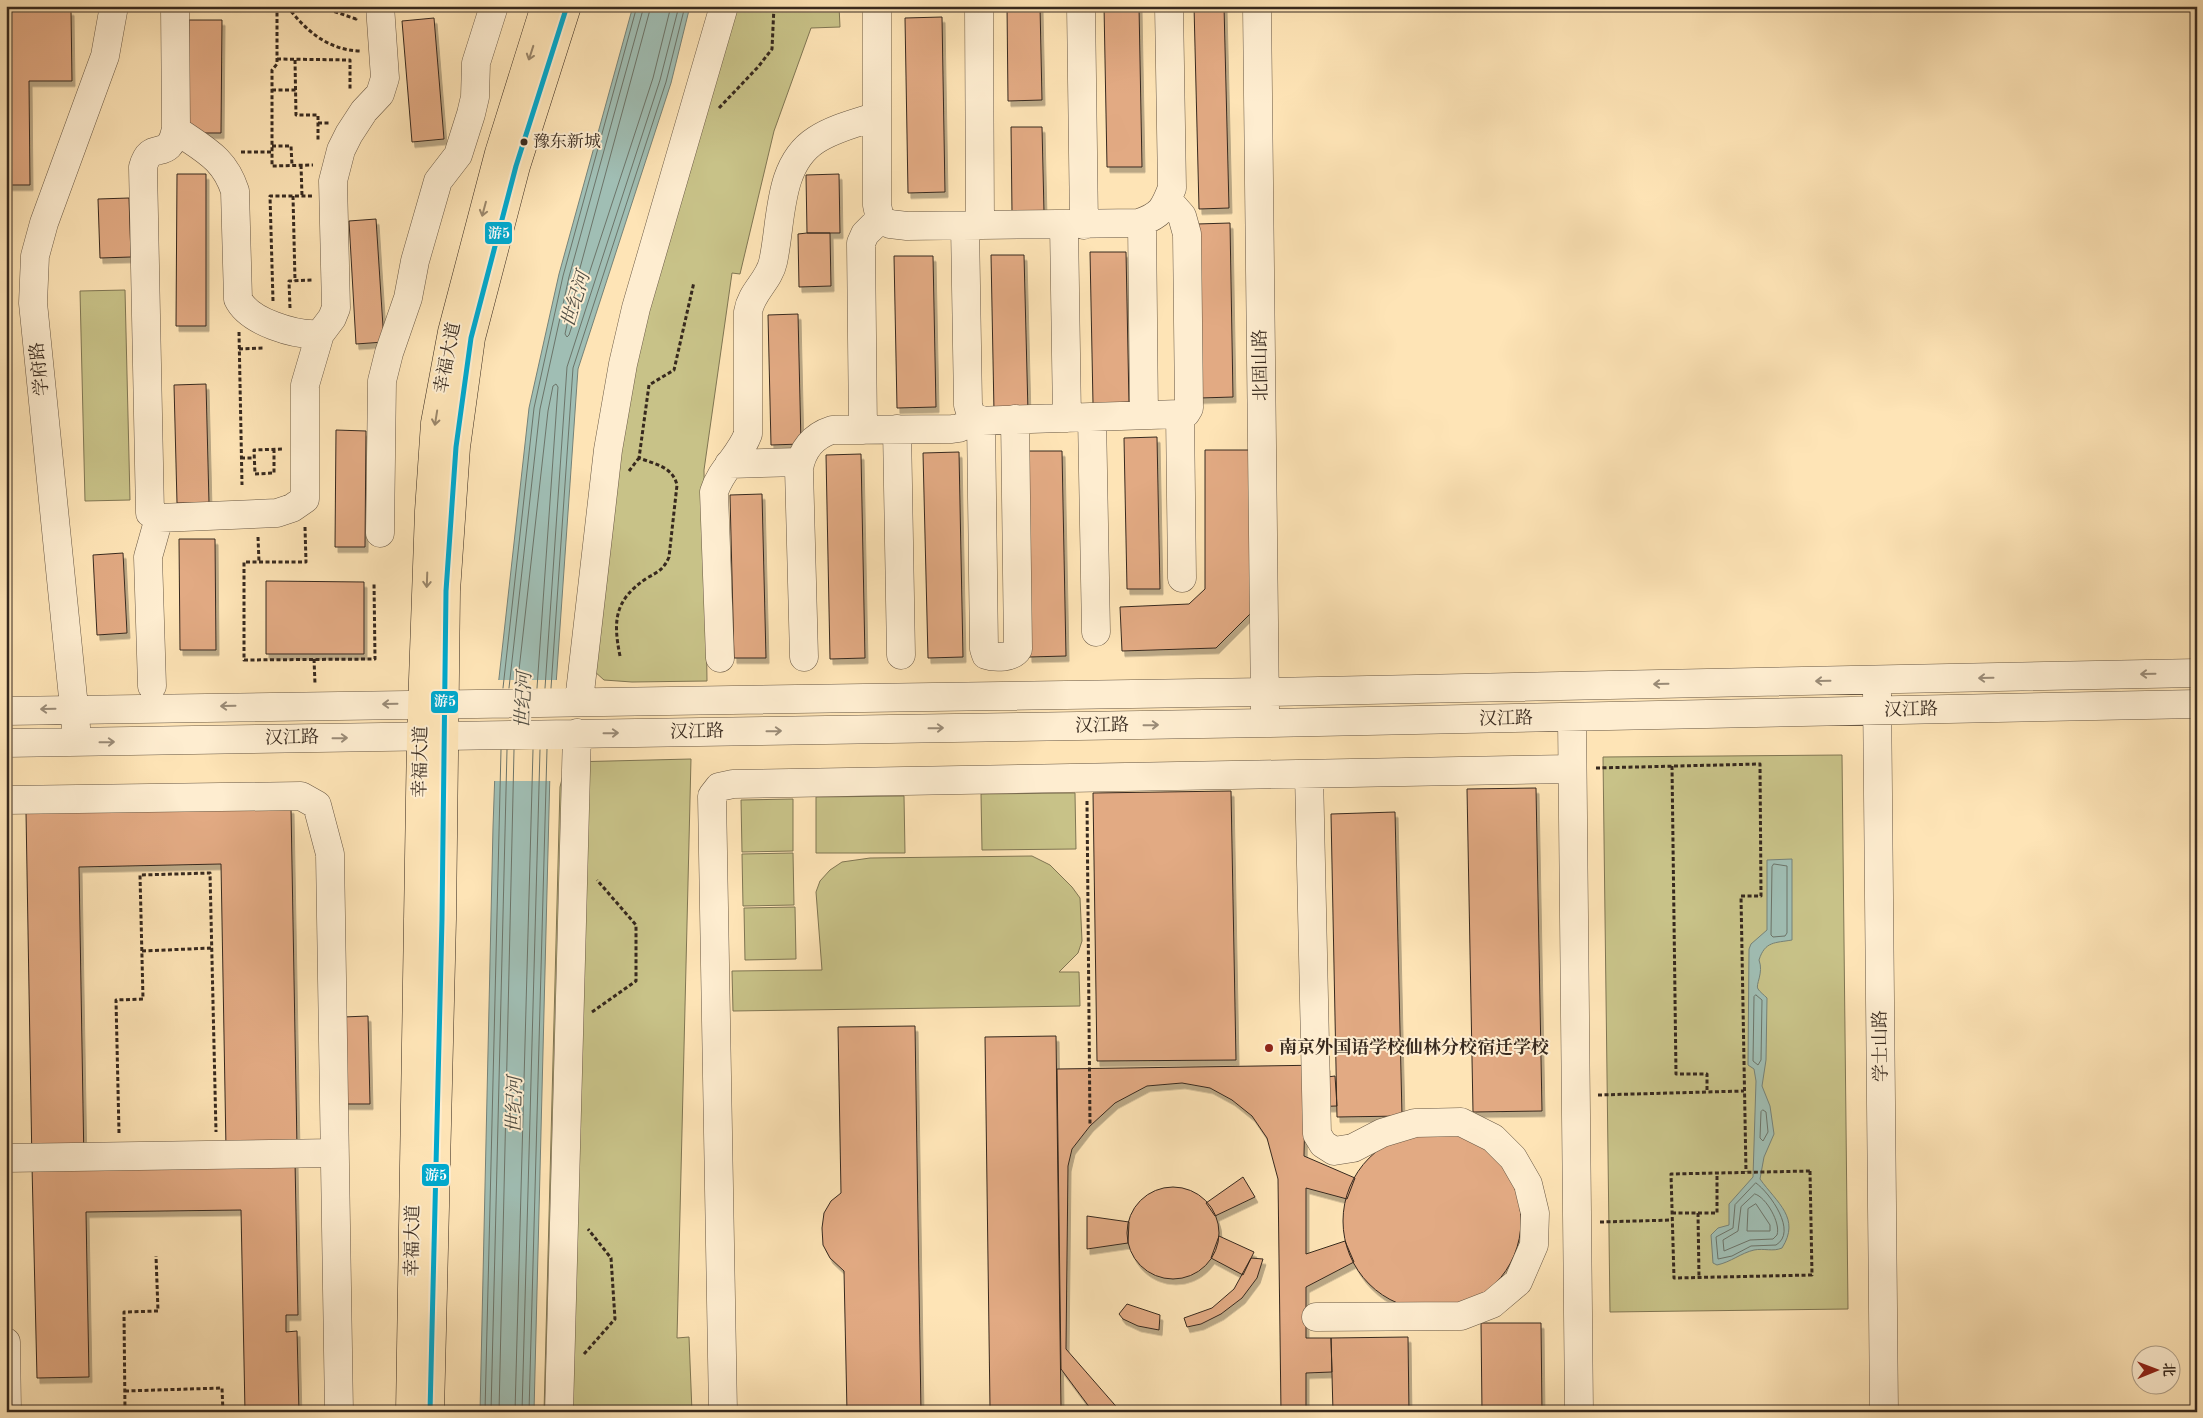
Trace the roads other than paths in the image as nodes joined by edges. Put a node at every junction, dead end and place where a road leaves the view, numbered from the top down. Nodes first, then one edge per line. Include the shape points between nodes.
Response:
1 (114, 6) edge
2 (175, 6) edge
3 (494, 6) edge
4 (545, 6) edge
5 (567, 6) edge
6 (724, 6) edge
7 (877, 6) edge
8 (979, 6) edge
9 (1081, 6) edge
10 (1169, 6) edge
11 (1257, 6) edge
12 (369, 9) edge
13 (877, 116) junction
14 (182, 134) dead end
15 (1168, 200) junction
16 (880, 219) junction
17 (1142, 222) junction
18 (1074, 225) junction
19 (972, 226) junction
20 (320, 334) junction
21 (1180, 414) junction
22 (1144, 415) junction
23 (1080, 417) junction
24 (1015, 419) junction
25 (978, 420) junction
26 (897, 429) junction
27 (863, 430) junction
28 (800, 462) junction
29 (729, 464) junction
30 (159, 518) junction
31 (380, 533) dead end
32 (1182, 578) dead end
33 (1096, 632) dead end
34 (901, 655) dead end
35 (804, 657) dead end
36 (720, 658) dead end
37 (2197, 673) edge
38 (1877, 680) junction
39 (152, 686) dead end
40 (1265, 692) junction
41 (572, 701) junction
42 (433, 703) junction
43 (2197, 704) edge
44 (74, 709) junction
45 (6, 710) edge
46 (1878, 710) junction
47 (1572, 718) junction
48 (1266, 723) junction
49 (570, 734) junction
50 (432, 736) junction
51 (78, 742) junction
52 (6, 743) edge
53 (1572, 769) junction
54 (1308, 774) junction
55 (6, 800) edge
56 (334, 1153) junction
57 (6, 1158) edge
58 (1535, 1213) junction
59 (1577, 1217) junction
60 (1316, 1318) dead end
61 (6, 1342) edge
62 (7, 1412) edge
63 (339, 1412) edge
64 (410, 1412) edge
65 (430, 1412) edge
66 (559, 1412) edge
67 (723, 1412) edge
68 (1579, 1412) edge
69 (1884, 1412) edge

1 - 44 street, 学府路 via 105,56 35,256 33,303
2 - 30 street via 175,134 171,146 151,152 142,167 150,513
3 - 31 street via 476,62 471,114 458,154 438,181 408,298 382,381
4 -> 42 main road, 幸福大道 via 499,153 452,332 435,423 429,511
5 - 42 main road, 幸福大道 via 516,166 471,338 456,447 446,591
6 - 41 street via 622,364
7 - 13 street
8 - 19 street
9 - 18 street
10 - 15 street via 1172,188
11 - 40 street, 北固山路
12 - 20 street via 385,78 380,94 349,134 333,181 336,308
13 - 16 street via 877,206
13 - 29 street via 817,139 802,150 789,174 772,264 750,301 748,312 748,434 742,451
14 - 20 street via 218,160 232,181 235,190 238,299 242,307 268,324
15 - 17 street via 1156,216
15 - 21 street via 1182,216 1187,234 1189,408
16 - 19 street via 907,226
16 - 27 street via 865,234 862,243
17 - 18 street
17 - 22 street
18 - 19 street
18 - 23 street
19 - 25 street via 968,405 969,412
20 - 30 street via 305,385 305,499 277,513
21 - 22 street
21 - 32 street
22 - 23 street
23 - 24 street
23 - 33 street
24 - 25 street
24 - 25 street via 1018,650 1011,656 992,657 986,655 984,649
25 - 26 street via 959,428
26 - 27 street
26 - 34 street
27 - 28 street via 823,433 805,448
28 - 29 street
28 - 35 street
29 - 36 street via 714,492
30 - 39 street via 148,556
37 -> 38 street, 汉江路
38 -> 40 street, 汉江路
38 - 46 street, 学士山路
40 - 41 street, 汉江路
40 - 48 street, 北固山路
41 - 42 street, 汉江路
42 -> 44 street, 汉江路
42 - 50 main road, 幸福大道
43 - 46 street, 汉江路
44 -> 45 street, 汉江路
44 - 51 street, 学府路
46 - 47 street, 汉江路
46 - 69 street, 学士山路
47 - 48 street, 汉江路
47 - 53 street
49 -> 48 street, 汉江路
49 - 50 street, 汉江路
49 - 66 street
51 -> 50 street, 汉江路
50 - 64 main road, 幸福大道
50 - 65 main road, 幸福大道 via 442,919
51 - 52 street, 汉江路
53 - 54 street
53 - 59 street
54 - 58 street via 1317,1134 1323,1144 1334,1150 1353,1148 1382,1133 1415,1123 1460,1122 1494,1138 1513,1158 1528,1184
54 - 67 street via 733,784 719,787 712,796
55 - 56 street via 301,796 317,805 330,854
56 - 57 street
56 - 63 street
58 - 59 street
58 - 60 street via 1534,1246 1518,1282 1492,1304 1461,1316
59 - 68 street
61 - 62 street

